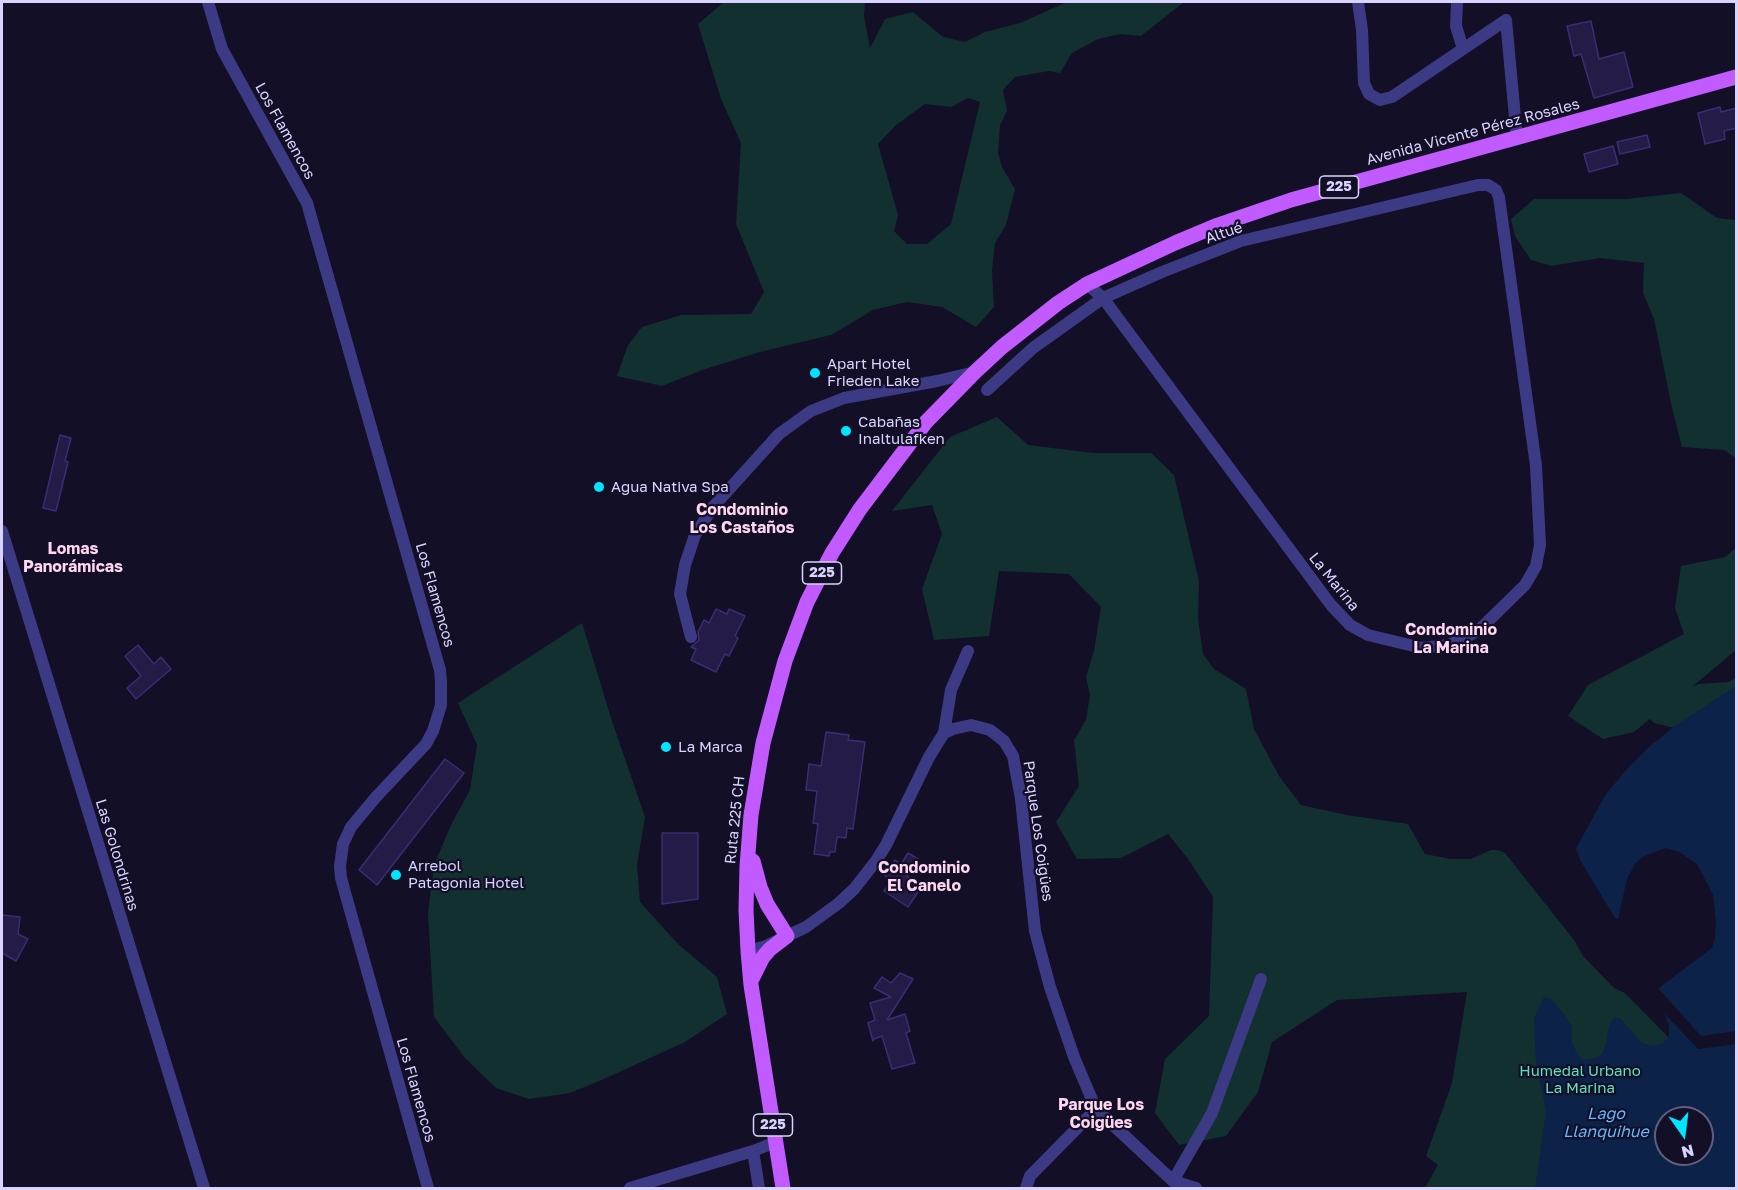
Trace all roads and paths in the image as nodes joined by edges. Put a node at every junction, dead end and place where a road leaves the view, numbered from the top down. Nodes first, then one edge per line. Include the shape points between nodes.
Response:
1 (208, 2) edge
2 (1358, 2) edge
3 (1457, 2) edge
4 (1463, 49) junction
5 (1737, 77) edge
6 (1517, 139) junction
7 (1498, 197) joint
8 (1087, 284) junction
9 (1103, 298) junction
10 (975, 372) junction
11 (987, 390) dead end
12 (2, 531) edge
13 (691, 638) dead end
14 (968, 651) dead end
15 (944, 734) junction
16 (749, 838) junction
17 (788, 936) junction
18 (748, 951) junction
19 (1261, 979) dead end
20 (751, 985) junction
21 (1096, 1109) junction
22 (776, 1142) junction
23 (753, 1151) junction
24 (1173, 1181) junction
25 (653, 1185) edge
26 (204, 1188) edge
27 (428, 1188) edge
28 (630, 1188) edge
29 (759, 1188) edge
30 (783, 1188) edge
31 (1026, 1188) edge
32 (1196, 1188) edge

1 - 27 street, Los Flamencos via 222,49 308,203 440,670 441,705 433,731 426,744 351,827 342,844 340,866
2 - 4 street via 1364,83 1374,98 1392,97
3 - 4 street via 1456,26
4 - 6 street via 1506,20
5 - 6 main road, Avenida Vicente Pérez Rosales / 225
6 - 8 main road, Avenida Vicente Pérez Rosales / 225 via 1291,200 1218,225
7 - 9 street, Altué via 1488,185 1478,185 1241,241
7 - 9 street, La Marina via 1536,466 1540,545 1536,566 1518,593 1479,630 1448,645 1422,648 1378,638 1358,630 1340,616
8 - 9 street, La Marina
8 - 10 main road, Avenida Vicente Pérez Rosales / 225 via 1030,324
9 - 11 street, Altué via 1033,348
10 - 13 street via 844,398 811,411 779,434 713,507 695,535 680,594
10 - 16 main road, Ruta 225 CH / 225 via 926,422 860,509 807,602 785,662 763,743
12 - 26 street, Las Golondrinas
14 - 15 street via 951,690
15 - 17 street via 866,875 823,916
15 - 21 street, Parque Los Coigües via 962,726 981,726 1004,741 1013,756 1035,931 1050,987
16 - 17 main road via 760,887
16 - 18 main road, Ruta 225 CH / 225
17 - 18 street
17 - 20 main road via 763,957
18 - 20 main road, Ruta 225 CH / 225
19 - 24 street via 1212,1113
20 - 22 main road, Ruta 225 CH / 225
21 - 24 street, Parque Los Coigües
21 - 31 street via 1030,1176
22 - 23 street
22 - 30 main road, Ruta 225 CH / 225
23 - 25 street
23 - 29 street
24 - 32 street, Parque Los Coigües
25 - 28 street

